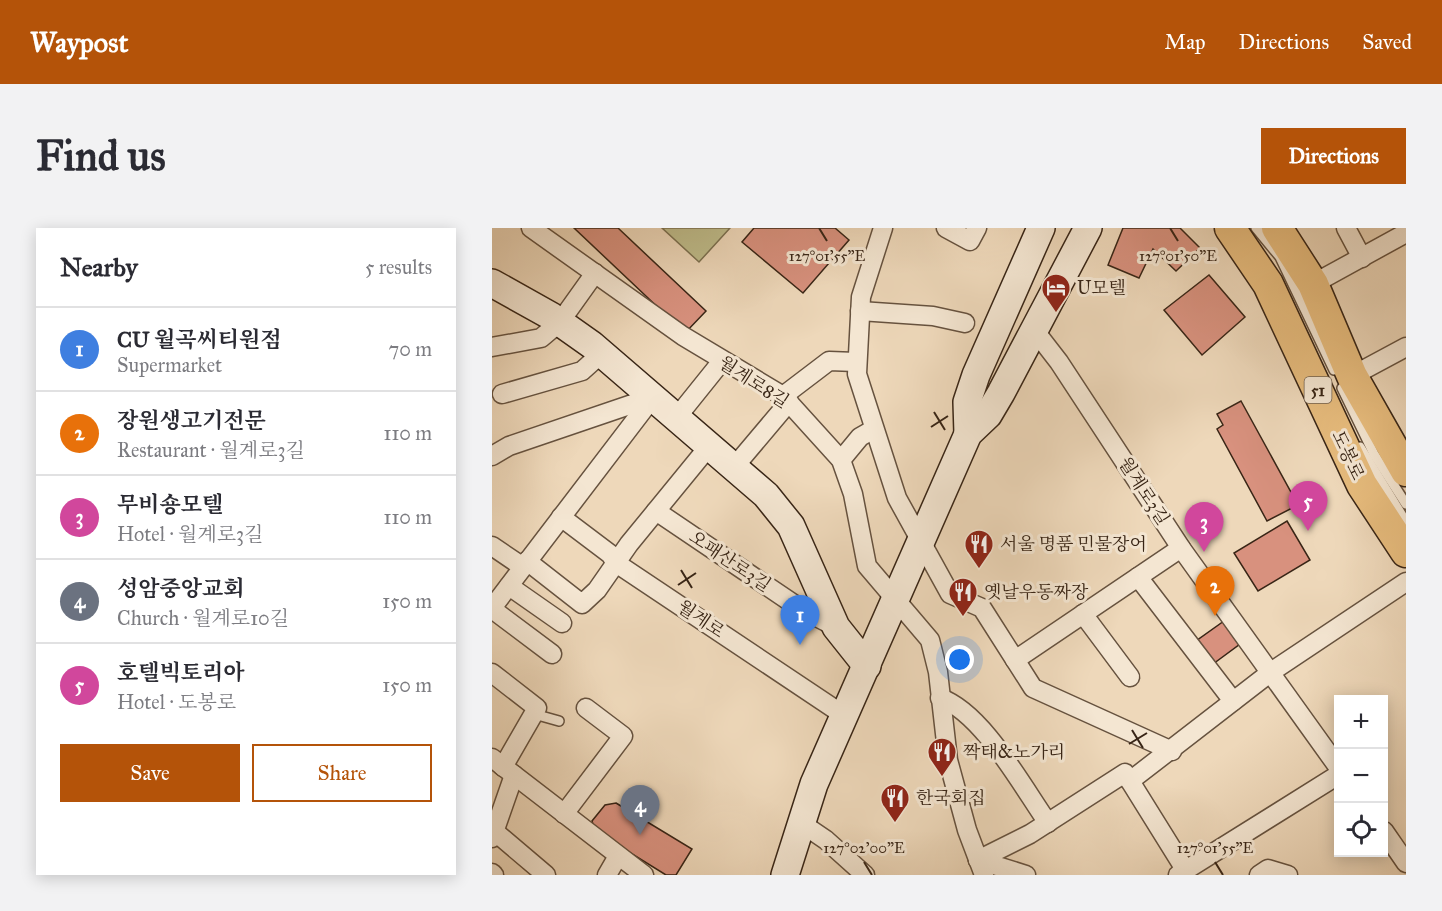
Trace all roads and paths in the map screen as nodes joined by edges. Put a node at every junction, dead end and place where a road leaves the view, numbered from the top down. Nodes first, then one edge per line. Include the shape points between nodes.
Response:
1 (531, 228) edge
2 (883, 228) edge
3 (946, 228) edge
4 (977, 228) edge
5 (1041, 228) edge
6 (1088, 228) edge
7 (1219, 228) edge
8 (1230, 228) edge
9 (1245, 228) edge
10 (1256, 228) edge
11 (1346, 228) edge
12 (1406, 233) edge
13 (1268, 238) edge
14 (1290, 240) edge
15 (1362, 258) junction
16 (595, 273) junction
17 (1313, 284) junction
18 (493, 285) edge
19 (1275, 286) junction
20 (860, 311) junction
21 (560, 322) junction
22 (965, 323) dead end
23 (1035, 331) junction
24 (492, 347) edge
25 (1406, 347) edge
26 (602, 353) junction
27 (722, 361) junction
28 (856, 362) junction
29 (1338, 382) junction
30 (502, 394) dead end
31 (653, 397) junction
32 (786, 399) junction
33 (677, 417) junction
34 (874, 429) junction
35 (968, 434) junction
36 (710, 445) junction
37 (492, 456) edge
38 (841, 460) junction
39 (735, 466) junction
40 (1406, 471) edge
41 (1406, 504) edge
42 (656, 511) junction
43 (561, 517) junction
44 (1406, 522) edge
45 (921, 540) junction
46 (492, 546) edge
47 (1181, 548) junction
48 (1406, 552) edge
49 (616, 563) junction
50 (525, 564) junction
51 (1138, 577) junction
52 (1406, 582) edge
53 (502, 587) edge
54 (894, 599) junction
55 (492, 608) edge
56 (1083, 614) junction
57 (562, 623) dead end
58 (836, 627) junction
59 (552, 654) dead end
60 (1015, 660) junction
61 (867, 666) junction
62 (1270, 672) junction
63 (492, 673) edge
64 (1130, 677) dead end
65 (940, 698) junction
66 (1233, 700) junction
67 (586, 708) dead end
68 (534, 714) junction
69 (845, 716) junction
70 (559, 721) dead end
71 (1172, 751) junction
72 (1334, 761) edge
73 (503, 766) edge
74 (1334, 778) edge
75 (1130, 781) junction
76 (564, 814) junction
77 (801, 823) junction
78 (1048, 823) junction
79 (493, 835) edge
80 (1388, 838) edge
81 (618, 856) junction
82 (1406, 864) edge
83 (981, 868) edge
84 (1182, 873) edge
85 (546, 875) edge
86 (607, 875) edge
87 (644, 875) edge
88 (785, 875) edge
89 (866, 875) edge
90 (1026, 875) edge
91 (1258, 875) edge
92 (1288, 875) edge

1 - 16 street, 월계로8길
2 - 20 street
3 - 4 street via 970,241
5 - 35 main road via 976,375 968,402
6 - 23 main road
7 - 19 main road
8 - 19 main road, 도봉로 / 51
9 - 13 lane
10 - 41 lane via 1280,257 1374,454
11 - 15 street
12 - 15 street
13 - 14 main road, 51
14 - 17 main road, 51
15 - 17 street
16 - 21 street
16 - 27 street, 월계로8길
17 - 29 main road, 51
18 - 21 main road, 오패산로3길
19 - 29 lane
19 - 48 main road, 도봉로 / 51 via 1362,485
20 - 22 street via 933,316
20 - 28 street
21 - 24 street via 541,338
21 - 26 main road, 오패산로3길
23 - 35 main road via 988,416
23 - 47 street, 월계로3길
25 - 29 street
26 - 30 street via 582,371
26 - 31 main road, 오패산로3길
27 - 32 street, 월계로8길
27 - 33 street
28 - 32 street via 829,361
28 - 34 street
29 - 40 main road, 51
29 - 44 lane via 1363,453
31 - 33 main road, 오패산로3길
31 - 37 street via 509,446
31 - 43 street
32 - 38 street, 월계로8길
32 - 39 street
33 - 36 main road, 오패산로3길
34 - 38 street via 860,437
34 - 45 street via 897,498
35 - 45 main road
36 - 39 main road, 오패산로3길
36 - 42 street
38 - 54 street, 월계로8길 via 853,494 867,566
39 - 58 main road, 오패산로3길 via 791,526
42 - 49 street
42 - 58 street, 오패산로3길 via 801,609
43 - 49 street, 월계로 via 610,554
43 - 50 street
45 - 54 main road
45 - 60 street via 951,594 982,608
46 - 50 street
47 - 51 street
47 - 62 street, 월계로3길
49 - 50 street via 582,604
49 - 69 street, 월계로
50 - 53 street
51 - 56 street
51 - 66 street
52 - 62 street
53 - 55 street
53 - 57 street
54 - 61 main road
54 - 65 street, 월계로8길 via 930,640
55 - 59 street
56 - 60 street
56 - 64 street
58 - 61 main road, 오패산로3길
60 - 71 street via 1033,688
61 - 69 main road
62 - 66 street
62 - 72 street, 월계로3길
63 - 68 street via 537,708
65 - 78 street via 956,703 980,726
65 - 83 street, 월계로8길 via 948,760
66 - 71 street
67 - 76 street via 623,736
68 - 70 lane
68 - 73 street
69 - 77 main road
71 - 75 street
73 - 76 street
73 - 79 street
74 - 84 street
75 - 78 street via 1125,773
75 - 84 street
76 - 81 street
77 - 88 main road
77 - 89 street
78 - 83 street
79 - 85 street
80 - 82 street
81 - 86 street
81 - 87 street
83 - 90 street
91 - 92 street via 1268,869

